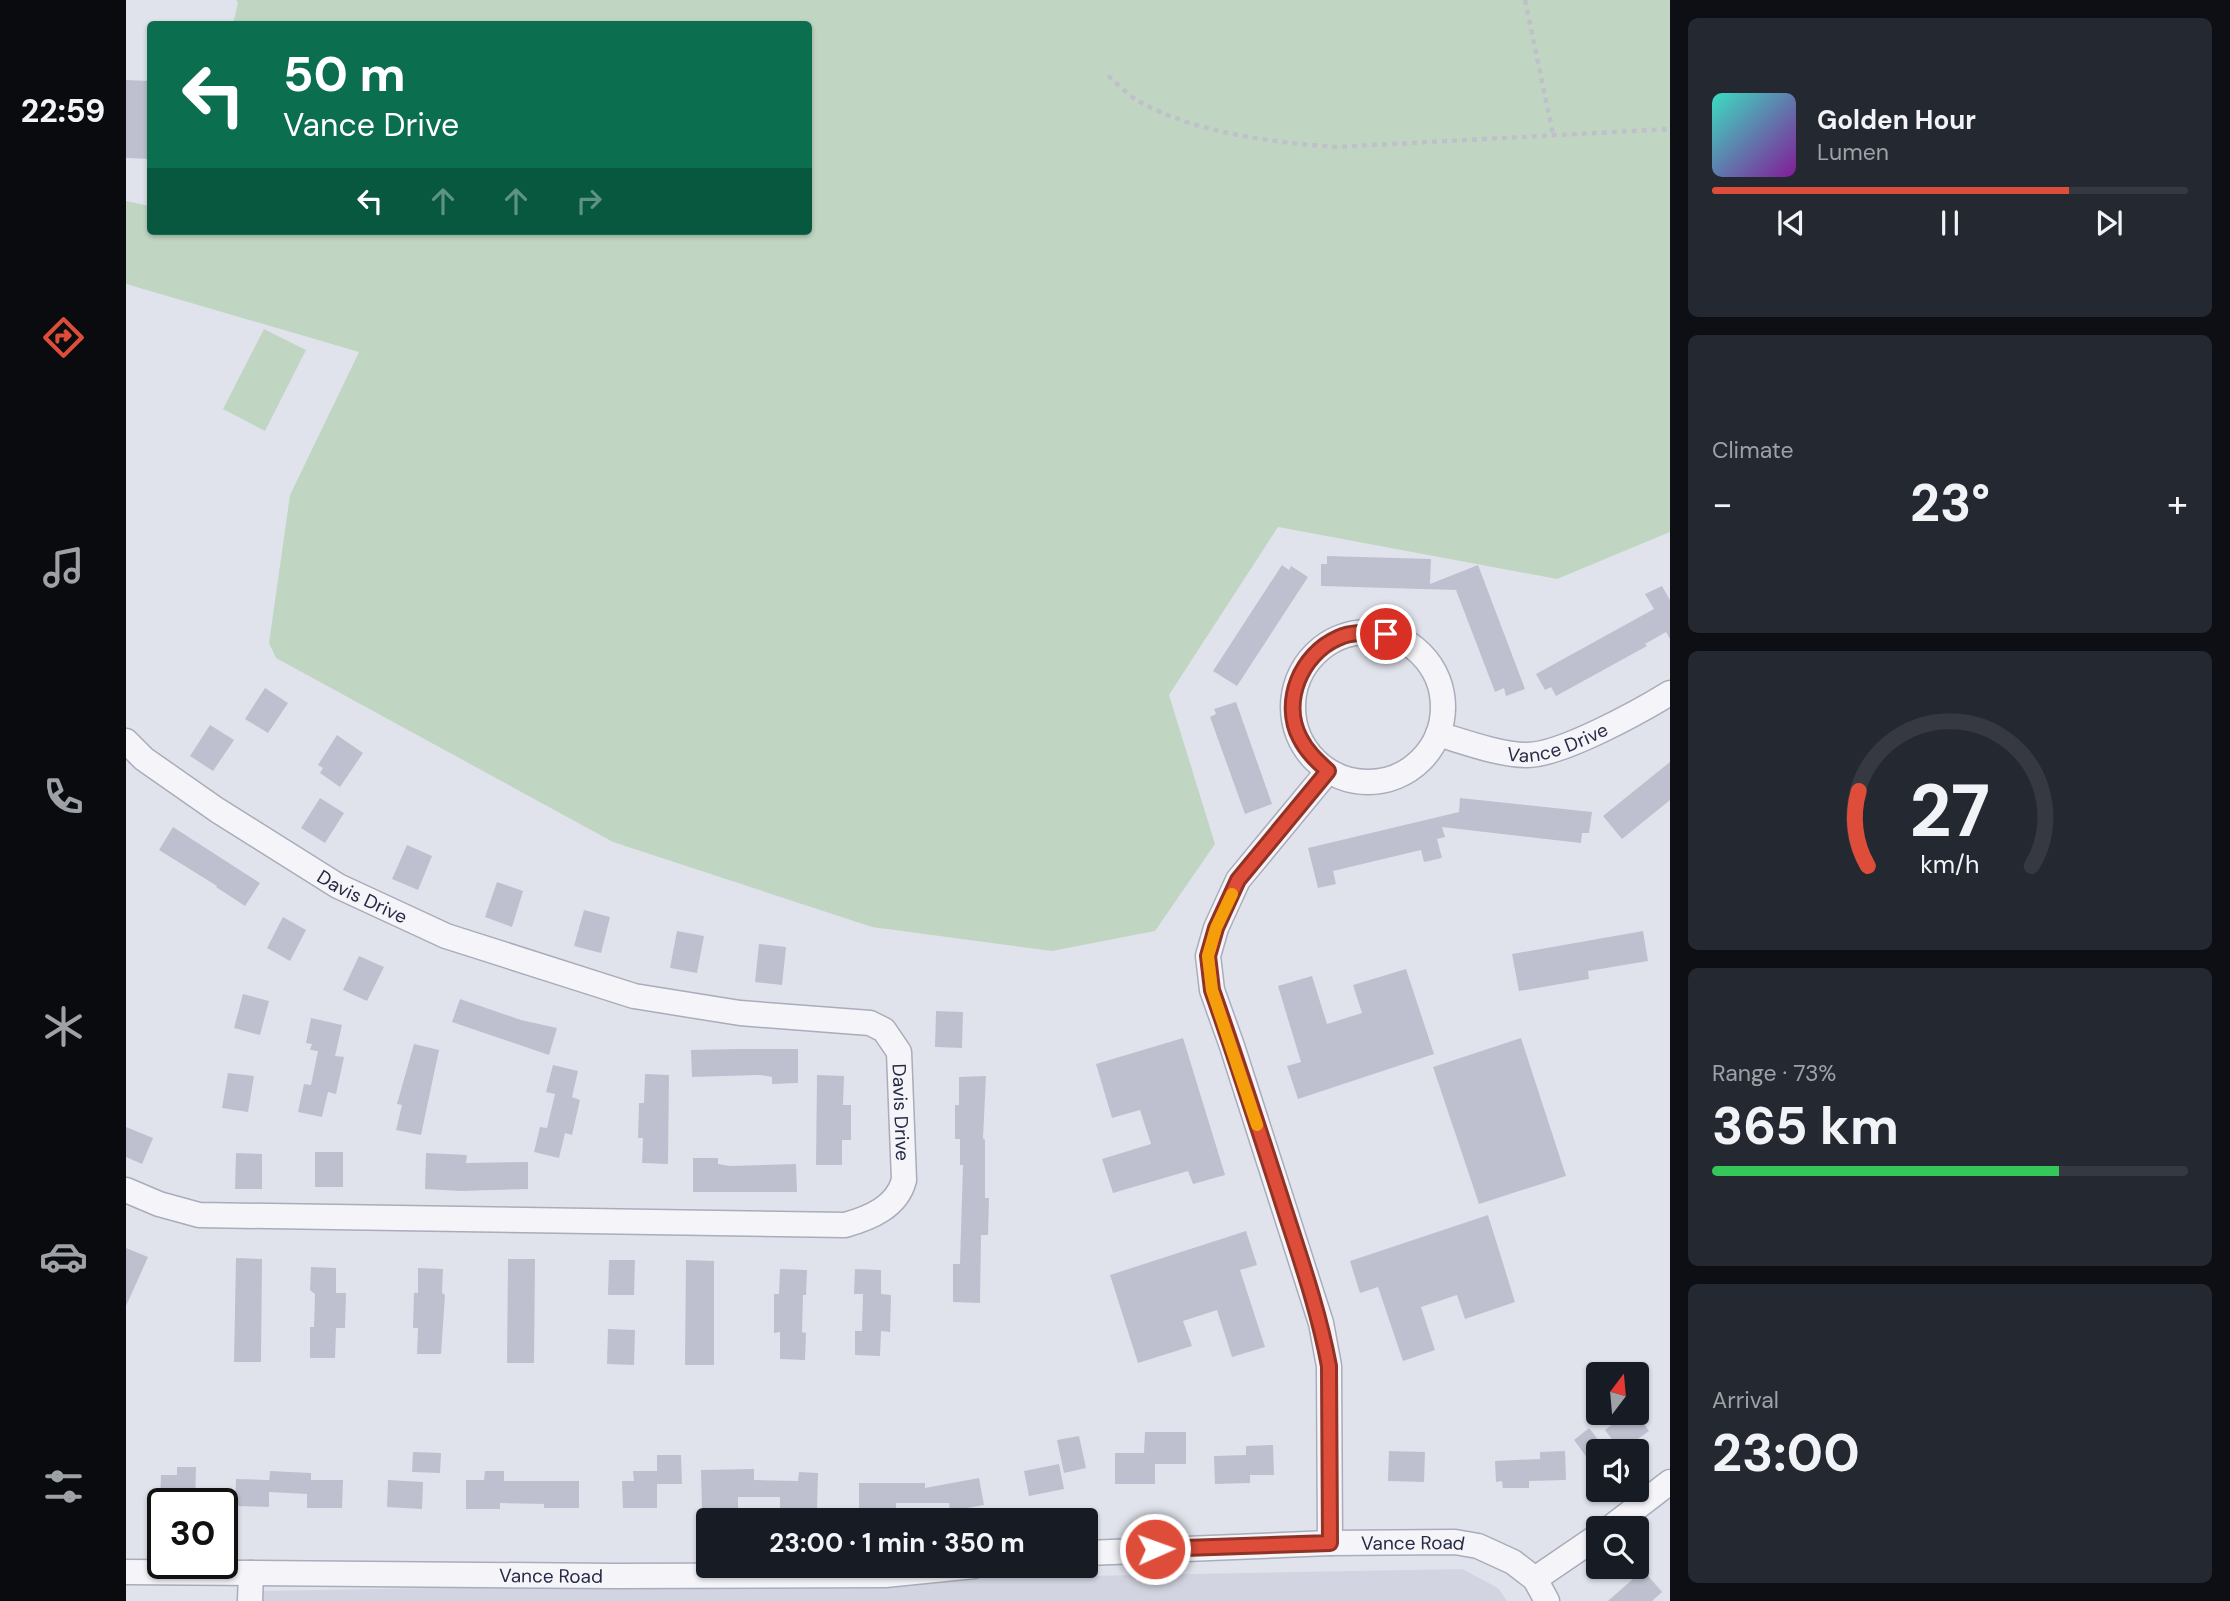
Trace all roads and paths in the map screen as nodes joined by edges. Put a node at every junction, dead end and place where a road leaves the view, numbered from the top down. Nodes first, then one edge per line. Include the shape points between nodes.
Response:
1 (1525, 0) edge
2 (1108, 76) dead end
3 (1670, 129) edge
4 (1553, 134) junction
5 (1670, 693) edge
6 (1438, 734) junction
7 (126, 741) edge
8 (1328, 771) junction
9 (126, 1190) edge
10 (1670, 1482) edge
11 (1626, 1516) edge
12 (1330, 1543) junction
13 (1586, 1544) edge
14 (1098, 1553) edge
15 (126, 1572) edge
16 (251, 1573) junction
17 (696, 1574) edge
18 (1535, 1579) junction
19 (250, 1601) edge
20 (1547, 1601) edge

1 - 4 path
2 - 4 path via 1140,102 1188,123 1282,143 1336,147
3 - 4 path
5 - 6 street, Vance Drive via 1568,746 1528,755
6 - 8 street via 1411,768 1391,778 1370,782
6 - 8 street via 1443,705 1439,681 1427,660 1409,644 1386,634 1362,632 1338,638 1302,669 1294,692 1293,715 1299,737
7 - 9 street, Davis Drive via 144,759 218,810 338,886 446,936 634,996 740,1013 870,1023 884,1030 899,1052 904,1180 895,1200 866,1219 845,1225 199,1215
8 - 12 street via 1238,880 1208,956 1212,990 1321,1323 1329,1366
10 - 11 street
12 - 14 street, Vance Road
12 - 18 street, Vance Road via 1431,1541 1478,1546 1513,1562
13 - 18 street
15 - 16 street, Vance Road
16 - 17 street, Vance Road
16 - 19 street
18 - 20 street, Vance Road

